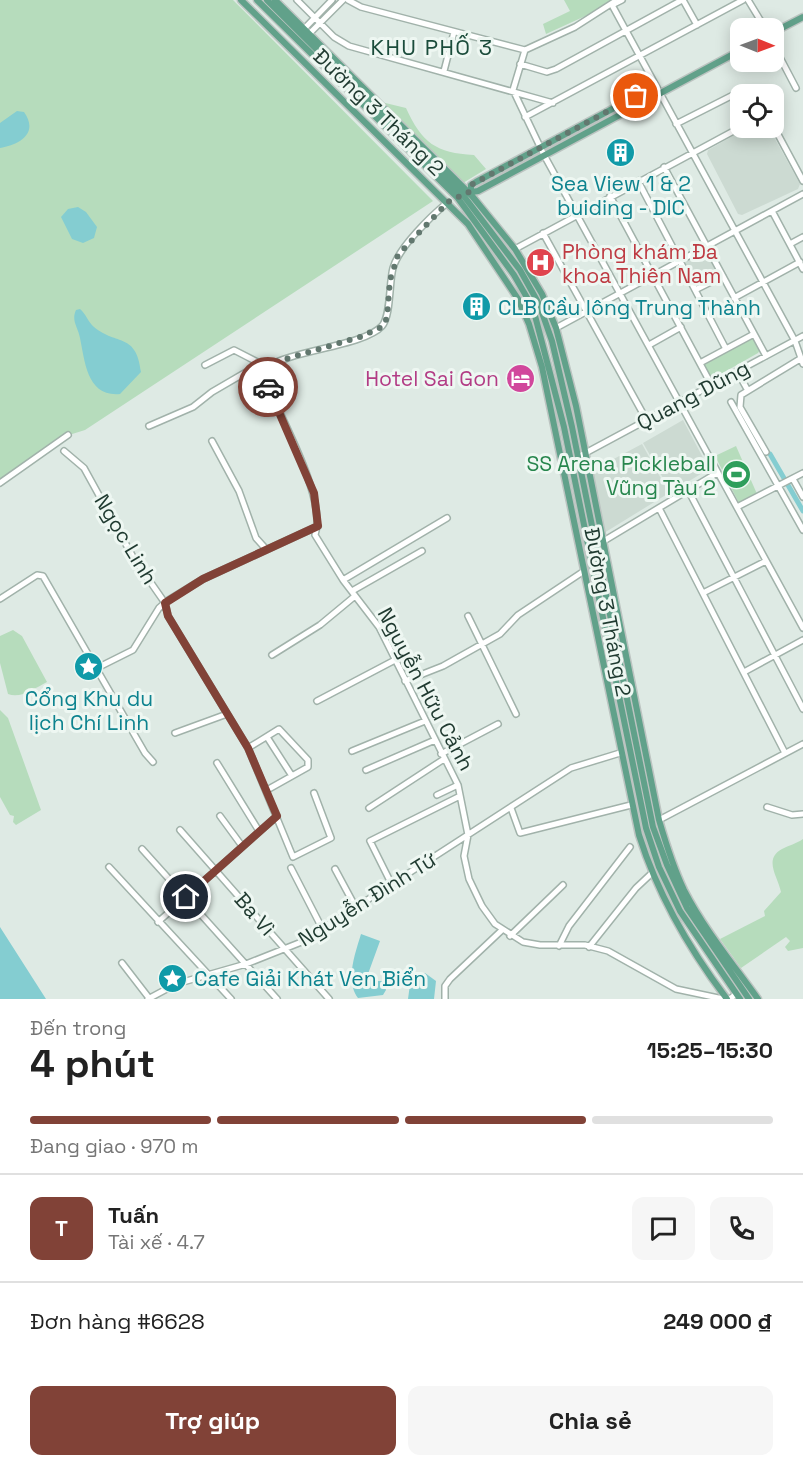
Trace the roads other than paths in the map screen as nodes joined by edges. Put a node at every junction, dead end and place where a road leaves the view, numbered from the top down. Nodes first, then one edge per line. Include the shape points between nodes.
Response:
1 (240, 0) edge
2 (256, 0) edge
3 (267, 0) edge
4 (275, 0) edge
5 (297, 0) edge
6 (332, 0) edge
7 (343, 0) edge
8 (348, 0) edge
9 (622, 0) edge
10 (682, 0) edge
11 (743, 0) edge
12 (748, 0) edge
13 (614, 3) edge
14 (803, 17) edge
15 (315, 18) junction
16 (759, 18) edge
17 (320, 22) junction
18 (697, 25) junction
19 (784, 27) edge
20 (454, 32) junction
21 (626, 32) junction
22 (305, 34) junction
23 (525, 50) junction
24 (730, 56) edge
25 (639, 57) junction
26 (520, 64) junction
27 (784, 65) edge
28 (444, 71) junction
29 (655, 86) junction
30 (796, 88) dead end
31 (513, 90) junction
32 (659, 93) junction
33 (730, 97) edge
34 (553, 103) junction
35 (525, 117) junction
36 (676, 124) junction
37 (730, 132) edge
38 (780, 138) edge
39 (540, 148) junction
40 (691, 152) junction
41 (544, 155) junction
42 (664, 167) junction
43 (638, 181) junction
44 (803, 181) edge
45 (465, 194) junction
46 (803, 194) edge
47 (610, 196) junction
48 (448, 202) junction
49 (772, 211) junction
50 (576, 214) junction
51 (734, 230) junction
52 (543, 232) junction
53 (486, 234) junction
54 (803, 237) edge
55 (481, 241) junction
56 (790, 244) junction
57 (706, 246) junction
58 (515, 249) junction
59 (679, 260) junction
60 (505, 261) junction
61 (800, 262) junction
62 (497, 265) junction
63 (803, 269) edge
64 (652, 275) junction
65 (723, 276) junction
66 (762, 282) junction
67 (695, 290) junction
68 (620, 292) junction
69 (525, 295) junction
70 (734, 298) junction
71 (518, 299) junction
72 (587, 310) junction
73 (681, 327) junction
74 (556, 328) junction
75 (754, 334) junction
76 (803, 336) edge
77 (795, 340) junction
78 (649, 345) junction
79 (726, 349) junction
80 (766, 356) junction
81 (802, 362) edge
82 (700, 363) junction
83 (205, 365) dead end
84 (267, 367) junction
85 (737, 371) junction
86 (711, 384) junction
87 (747, 389) junction
88 (679, 401) junction
89 (731, 402) dead end
90 (646, 419) junction
91 (149, 426) dead end
92 (68, 435) dead end
93 (212, 441) dead end
94 (64, 451) dead end
95 (766, 452) dead end
96 (581, 457) junction
97 (803, 472) edge
98 (717, 473) junction
99 (792, 479) junction
100 (0, 483) edge
101 (780, 486) junction
102 (688, 490) junction
103 (803, 497) edge
104 (737, 507) junction
105 (659, 508) junction
106 (447, 519) dead end
107 (318, 526) junction
108 (803, 530) edge
109 (599, 543) junction
110 (266, 549) junction
111 (422, 551) dead end
112 (589, 552) junction
113 (580, 554) junction
114 (766, 561) junction
115 (604, 570) junction
116 (584, 571) junction
117 (734, 577) junction
118 (343, 580) junction
119 (353, 593) junction
120 (703, 593) junction
121 (0, 599) edge
122 (165, 603) junction
123 (468, 616) dead end
124 (803, 628) edge
125 (803, 640) edge
126 (480, 645) junction
127 (272, 655) dead end
128 (775, 655) junction
129 (395, 660) junction
130 (95, 668) junction
131 (744, 672) junction
132 (405, 681) junction
133 (317, 701) dead end
134 (803, 709) edge
135 (227, 714) junction
136 (516, 714) dead end
137 (425, 721) junction
138 (498, 724) dead end
139 (175, 733) dead end
140 (267, 736) junction
141 (435, 740) junction
142 (803, 744) edge
143 (248, 748) junction
144 (352, 751) dead end
145 (620, 753) junction
146 (785, 753) junction
147 (443, 757) junction
148 (153, 762) dead end
149 (217, 763) dead end
150 (366, 770) dead end
151 (292, 776) junction
152 (458, 785) junction
153 (267, 790) junction
154 (314, 793) dead end
155 (438, 795) dead end
156 (460, 796) junction
157 (631, 806) junction
158 (767, 807) dead end
159 (369, 808) dead end
160 (511, 808) junction
161 (803, 814) edge
162 (220, 816) dead end
163 (277, 816) junction
164 (659, 820) junction
165 (180, 830) dead end
166 (259, 831) junction
167 (468, 835) junction
168 (242, 846) junction
169 (630, 847) dead end
170 (142, 849) dead end
171 (109, 867) dead end
172 (291, 868) dead end
173 (215, 869) junction
174 (335, 869) dead end
175 (652, 873) junction
176 (392, 885) junction
177 (562, 885) dead end
178 (186, 897) junction
179 (356, 909) junction
180 (159, 922) junction
181 (324, 930) junction
182 (502, 930) junction
183 (510, 936) junction
184 (559, 946) junction
185 (589, 947) junction
186 (286, 949) junction
187 (122, 963) dead end
188 (246, 964) junction
189 (209, 975) junction
190 (742, 992) edge
191 (149, 999) edge
192 (231, 999) edge
193 (277, 999) edge
194 (329, 999) edge
195 (445, 999) edge
196 (726, 999) edge
197 (749, 999) edge
198 (758, 999) edge

1 - 48 main road, Đường 3 Tháng 2
2 - 45 main road, Đường 3 Tháng 2
3 - 22 main road, Đường 3 Tháng 2
4 - 22 main road, Đường 3 Tháng 2
5 - 15 street
6 - 15 street
7 - 17 street
8 - 20 street
9 - 13 street
10 - 18 street
10 - 21 street
11 - 18 street
12 - 16 street
13 - 21 street
13 - 23 street via 575,27
14 - 19 main road
15 - 17 street
15 - 22 street
17 - 22 street
17 - 28 street via 349,46
18 - 25 street
20 - 23 street
20 - 28 street
21 - 25 street
21 - 26 street via 547,72
22 - 45 main road, Đường 3 Tháng 2
23 - 26 street
24 - 32 main road
25 - 29 street
25 - 34 street
26 - 31 street
27 - 30 street
28 - 31 street
29 - 32 street
29 - 39 main road
31 - 34 street
31 - 35 street
32 - 36 street
32 - 41 main road
33 - 36 street
34 - 35 street
35 - 39 street
36 - 40 street
37 - 40 street
38 - 44 street
39 - 41 street
39 - 45 main road via 471,185
40 - 42 street
40 - 51 street
41 - 45 main road via 478,191
41 - 50 street
42 - 43 street
42 - 57 street
43 - 47 street
43 - 59 street
45 - 48 main road
45 - 53 main road, Đường 3 Tháng 2
45 - 58 main road, Đường 3 Tháng 2
45 - 96 main road, Đường 3 Tháng 2 via 520,270 539,304
46 - 49 street
47 - 50 street
47 - 64 street
48 - 55 main road, Đường 3 Tháng 2
48 - 84 street via 398,255 382,327
49 - 51 street
49 - 56 street
50 - 52 street
50 - 68 street
51 - 57 street
51 - 66 street
52 - 58 street
52 - 72 street
53 - 55 street
53 - 60 main road, Đường 3 Tháng 2
54 - 56 street
55 - 62 main road, Đường 3 Tháng 2
56 - 61 street
57 - 59 street
57 - 65 street
58 - 74 main road, Đường 3 Tháng 2 via 536,282
59 - 64 street
59 - 67 street
60 - 62 street
60 - 69 main road, Đường 3 Tháng 2
61 - 63 street
61 - 66 street
62 - 71 main road, Đường 3 Tháng 2
64 - 68 street
64 - 73 street
65 - 67 street
65 - 70 street
66 - 70 street
66 - 77 street
67 - 79 street
68 - 72 street
68 - 78 street
69 - 71 main road
69 - 112 main road, Đường 3 Tháng 2 via 544,342
70 - 75 street
71 - 113 main road, Đường 3 Tháng 2 via 542,367
72 - 74 street
72 - 90 street
73 - 78 street
73 - 82 street
74 - 96 main road, Đường 3 Tháng 2 via 576,406
75 - 79 street
75 - 80 street
76 - 77 street, Quang Dũng
77 - 80 street, Quang Dũng
77 - 81 street
78 - 88 street
79 - 82 street
80 - 85 street, Quang Dũng
81 - 87 street
82 - 86 street
83 - 84 street via 234,350
84 - 91 street via 248,371 193,407
84 - 107 street, Nguyễn Hữu Cảnh via 268,387 314,493
85 - 86 street, Quang Dũng
85 - 87 street
86 - 88 street, Quang Dũng
87 - 95 street via 741,395 740,407
88 - 90 street, Quang Dũng
88 - 98 street
89 - 101 street
90 - 96 street, Quang Dũng
92 - 100 street
93 - 110 street via 238,491 256,538
94 - 122 street, Ngọc Linh via 84,468 133,557
96 - 109 main road, Đường 3 Tháng 2
97 - 99 street
98 - 102 street
98 - 104 street
99 - 101 street
99 - 103 street
101 - 104 street
101 - 108 street
102 - 105 street
102 - 117 street
104 - 114 street
105 - 109 street
105 - 120 street
106 - 118 street
107 - 110 street
107 - 118 street, Nguyễn Hữu Cảnh via 315,535
109 - 115 main road, Đường 3 Tháng 2
110 - 122 street via 203,579
111 - 119 street
112 - 113 main road
112 - 190 main road, Đường 3 Tháng 2 via 646,828 659,867 680,911
113 - 116 main road, Đường 3 Tháng 2
114 - 117 street
114 - 124 street
115 - 164 main road, Đường 3 Tháng 2
115 - 190 main road, Đường 3 Tháng 2 via 653,827 687,908
116 - 126 street
116 - 145 main road, Đường 3 Tháng 2
117 - 120 street
117 - 128 street
118 - 119 street, Nguyễn Hữu Cảnh
119 - 127 street via 320,625
119 - 129 street, Nguyễn Hữu Cảnh via 379,627
120 - 131 street
121 - 130 street via 37,575 43,576
122 - 130 street via 133,650
122 - 135 street, Ngọc Linh via 168,616
123 - 126 street
125 - 128 street
126 - 132 street
126 - 136 street
128 - 131 street
128 - 134 street
129 - 132 street, Nguyễn Hữu Cảnh
129 - 133 street
130 - 148 street
131 - 146 street
132 - 137 street, Nguyễn Hữu Cảnh
135 - 139 street
135 - 143 street, Ngọc Linh
137 - 141 street, Nguyễn Hữu Cảnh
137 - 144 street
138 - 147 street
140 - 143 street
140 - 151 street
140 - 151 street via 279,729 308,760 308,766
141 - 147 street, Nguyễn Hữu Cảnh
141 - 150 street
142 - 146 street
143 - 153 street, Ngọc Linh
145 - 157 main road, Đường 3 Tháng 2
145 - 160 street, Nguyễn Đình Tứ via 571,768
146 - 164 street
147 - 152 street, Nguyễn Hữu Cảnh
147 - 159 street
149 - 166 street
151 - 153 street
152 - 155 street
152 - 156 street, Nguyễn Hữu Cảnh
153 - 163 street, Ngọc Linh
154 - 163 street, Ngọc Linh via 331,838 293,857
156 - 167 street, Nguyễn Hữu Cảnh
156 - 176 street via 370,841
157 - 160 street via 520,833
157 - 175 main road, Đường 3 Tháng 2
158 - 161 street via 792,815
160 - 167 street, Nguyễn Đình Tứ
162 - 168 street
163 - 166 street
164 - 190 main road, Đường 3 Tháng 2 via 685,892
165 - 173 street, Ba Vì
166 - 168 street
167 - 176 street, Nguyễn Đình Tứ
167 - 182 street, Nguyễn Hữu Cảnh via 464,856 468,879 482,906
168 - 173 street
169 - 184 street via 569,926
170 - 178 street
171 - 180 street
172 - 181 street
173 - 178 street
173 - 186 street, Ba Vì
174 - 179 street
175 - 185 street
175 - 196 main road, Đường 3 Tháng 2 via 676,923
176 - 179 street, Nguyễn Đình Tứ
177 - 183 street
178 - 180 street
178 - 188 street
179 - 181 street, Nguyễn Đình Tứ
180 - 189 street
181 - 186 street, Nguyễn Đình Tứ
182 - 183 street, Nguyễn Hữu Cảnh
182 - 195 street via 450,979 445,986
183 - 184 street, Nguyễn Hữu Cảnh
184 - 185 street, Nguyễn Hữu Cảnh
185 - 196 street, Nguyễn Hữu Cảnh via 608,951 676,989
186 - 188 street, Nguyễn Đình Tứ
186 - 194 street, Ba Vì
187 - 191 street
188 - 189 street, Nguyễn Đình Tứ
188 - 193 street
189 - 191 street, Nguyễn Đình Tứ via 176,984
189 - 192 street
190 - 196 street
190 - 197 main road, Đường 3 Tháng 2
190 - 198 main road, Đường 3 Tháng 2

